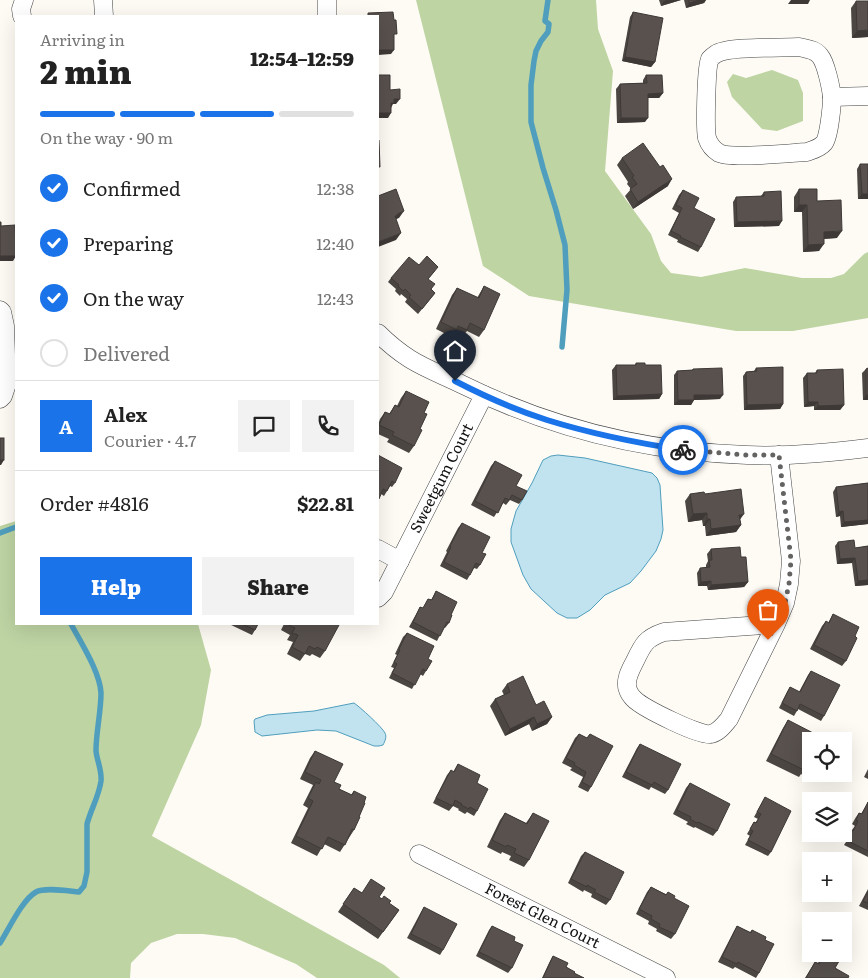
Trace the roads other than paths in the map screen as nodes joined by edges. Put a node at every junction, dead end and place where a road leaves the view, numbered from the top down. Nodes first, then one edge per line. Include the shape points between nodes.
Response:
1 (24, 0) edge
2 (103, 0) edge
3 (327, 0) edge
4 (22, 15) edge
5 (104, 15) edge
6 (326, 15) edge
7 (868, 96) edge
8 (832, 98) junction
9 (0, 310) edge
10 (379, 334) edge
11 (12, 352) edge
12 (484, 395) junction
13 (0, 399) edge
14 (868, 448) edge
15 (779, 455) junction
16 (379, 550) edge
17 (400, 561) junction
18 (379, 597) edge
19 (776, 624) junction
20 (419, 854) dead end
21 (666, 978) edge

1 - 4 street
2 - 5 street
3 - 6 street
7 - 8 street
8 - 8 street via 824,143 812,151 733,156 720,154 707,139 707,71 710,58 718,52 812,49 820,56 826,70
9 - 11 street
10 - 12 street via 410,359
11 - 13 street via 7,384
12 - 15 street via 546,420 639,443 690,451
12 - 17 street, Sweetgum Court
14 - 15 street
15 - 19 street via 791,560 785,603
16 - 17 street
17 - 18 street, Sweetgum Court
19 - 19 street via 664,632 651,637 641,647 628,676 627,689 645,707 695,731 710,734 721,729 729,719
20 - 21 street, Forest Glen Court

